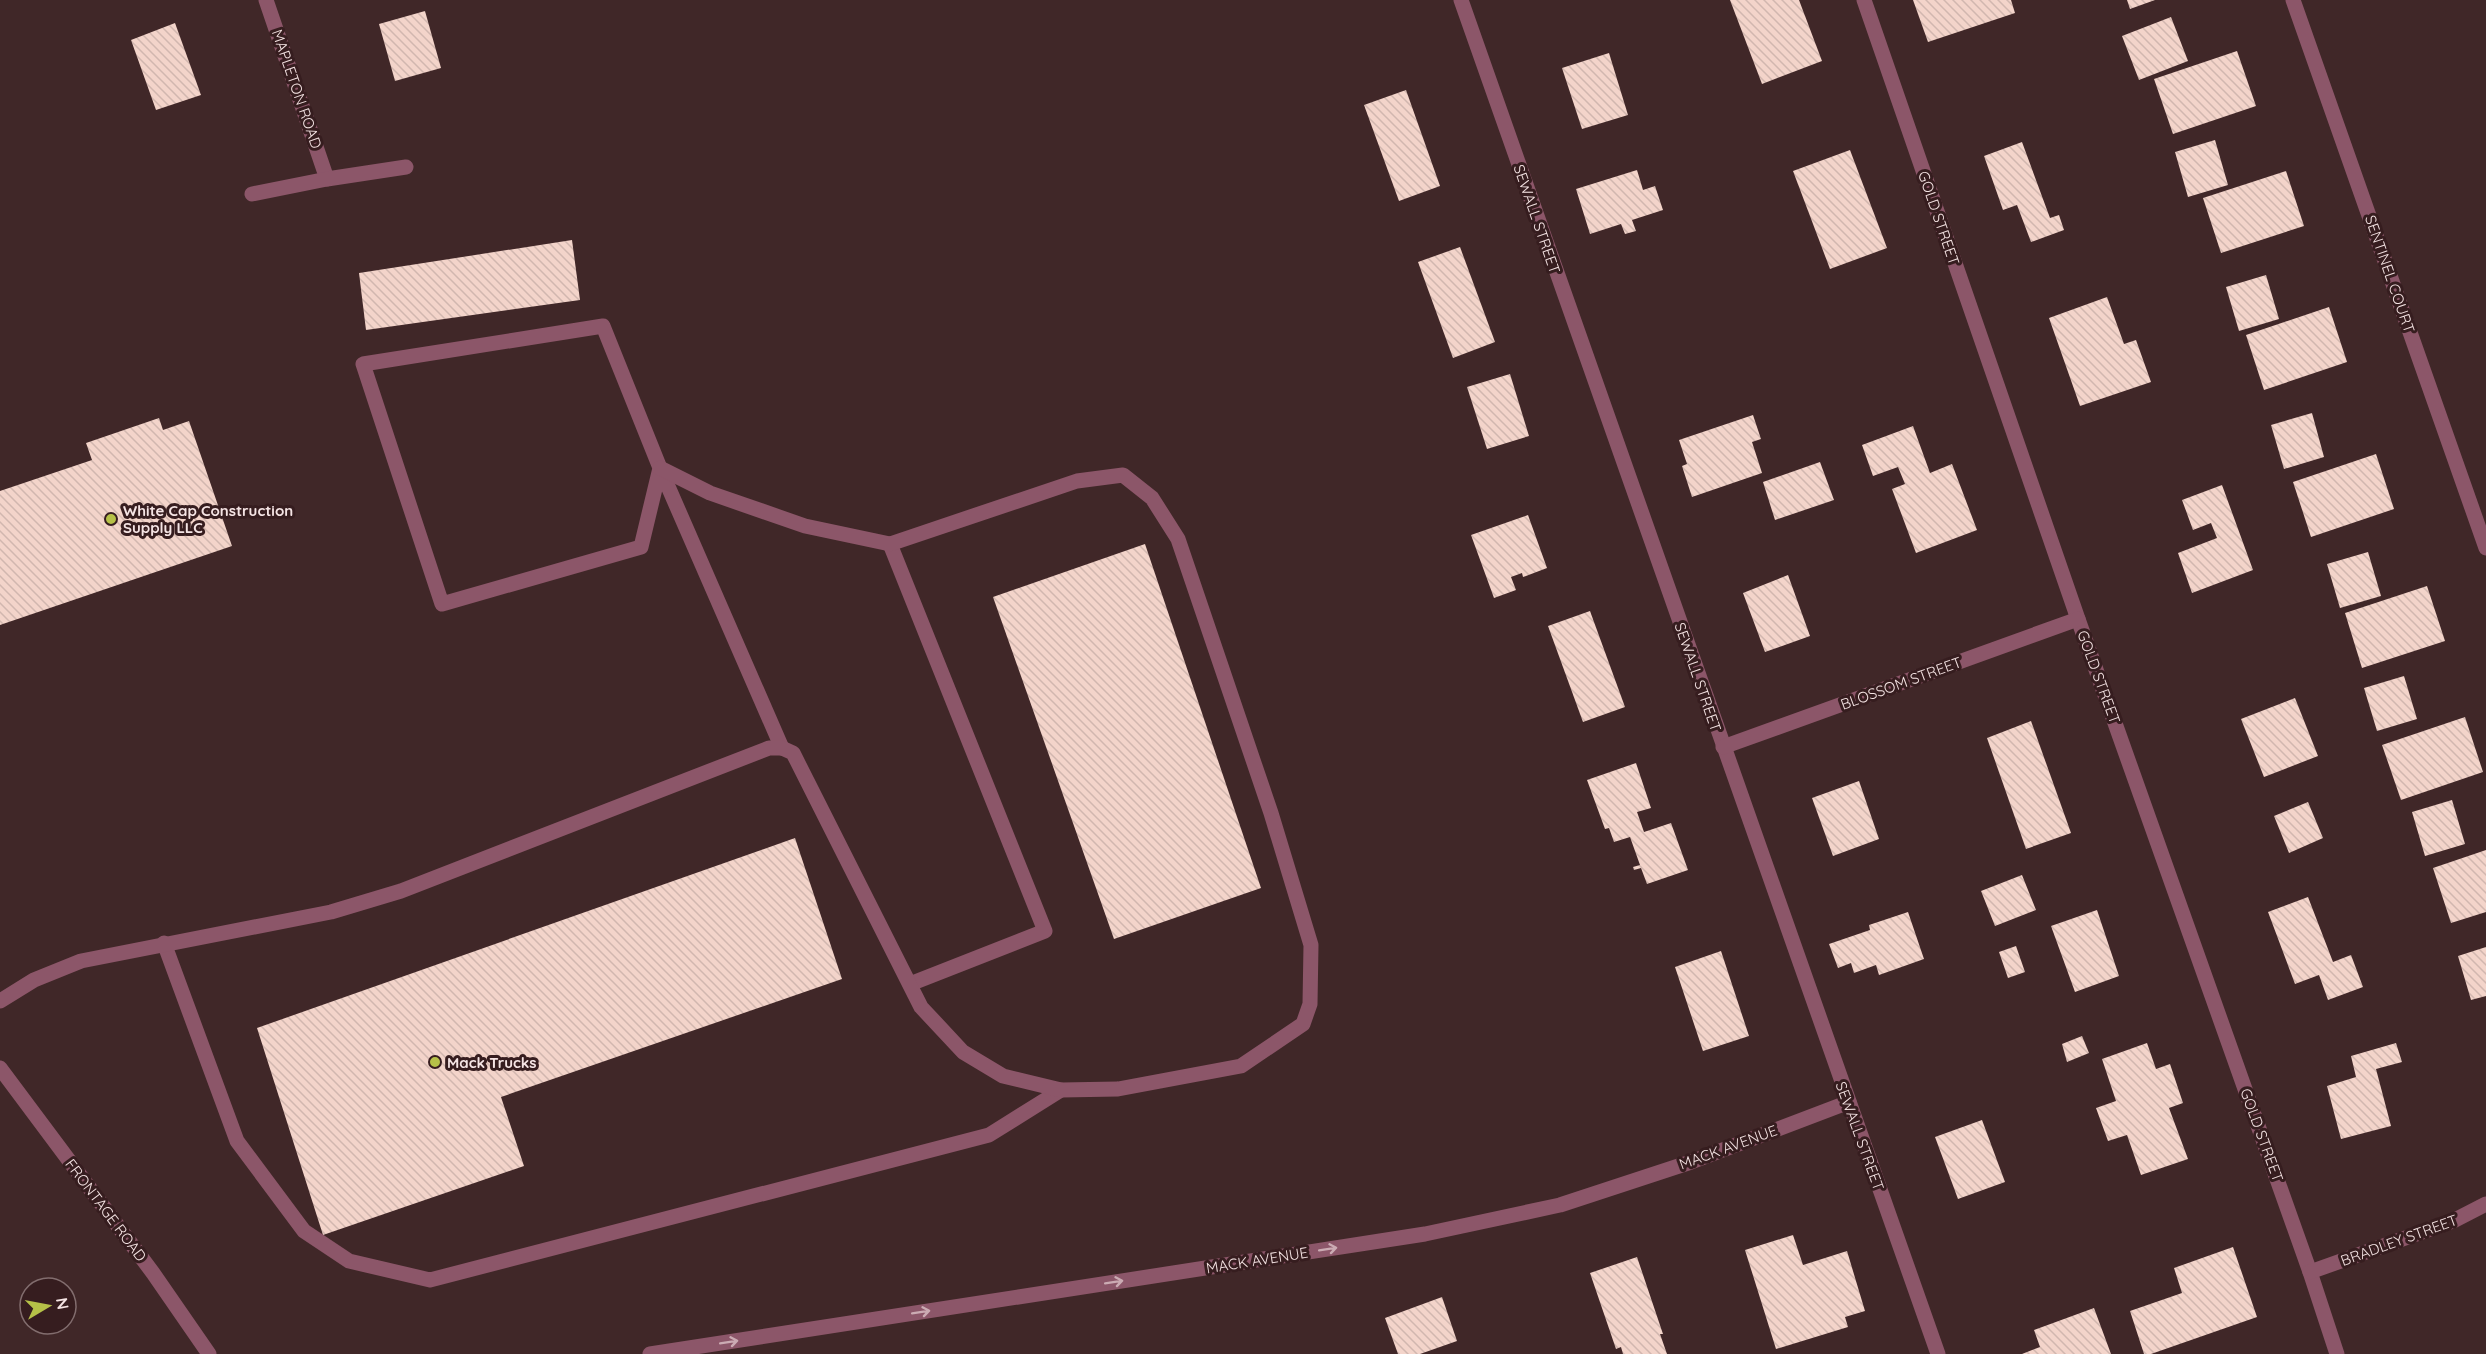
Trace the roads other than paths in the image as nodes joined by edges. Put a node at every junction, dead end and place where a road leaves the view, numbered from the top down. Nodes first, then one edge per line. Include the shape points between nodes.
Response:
1 (266, 0) edge
2 (1461, 0) edge
3 (1863, 0) edge
4 (2293, 0) edge
5 (406, 167) dead end
6 (327, 179) junction
7 (252, 194) dead end
8 (660, 468) junction
9 (890, 544) junction
10 (2486, 548) edge
11 (2078, 619) junction
12 (1723, 747) junction
13 (782, 748) junction
14 (164, 943) junction
15 (910, 984) junction
16 (0, 1001) edge
17 (0, 1068) edge
18 (1061, 1090) junction
19 (1849, 1102) junction
20 (2486, 1204) edge
21 (2310, 1272) junction
22 (209, 1354) edge
23 (650, 1354) edge
24 (1938, 1354) edge
25 (2337, 1354) edge

1 - 6 street, MAPLETON ROAD
2 - 12 street, SEWALL STREET
3 - 11 street, GOLD STREET
4 - 10 street, SENTINEL COURT
5 - 6 street
6 - 7 street
8 - 8 street via 603,326 363,364 442,604 641,547
8 - 9 street via 710,494 805,526
8 - 13 street
9 - 15 street via 1045,930
9 - 18 street via 1077,481 1123,475 1152,498 1178,539 1271,813 1311,945 1310,1004 1303,1024 1241,1066 1118,1089
11 - 12 street, BLOSSOM STREET
11 - 21 street, GOLD STREET
12 - 19 street, SEWALL STREET
13 - 14 street via 769,748 400,891 331,912
13 - 15 street via 793,753
14 - 16 street via 81,961 34,980
14 - 18 street via 237,1141 304,1231 349,1261 430,1280 989,1135
15 - 18 street via 921,1007 963,1052 1003,1076
17 - 22 street, FRONTAGE ROAD
23 -> 19 street, MACK AVENUE via 1402,1238 1470,1224 1560,1205 1690,1162
19 - 24 street, SEWALL STREET
20 - 21 street, BRADLEY STREET via 2453,1221
21 - 25 street, GOLD STREET

